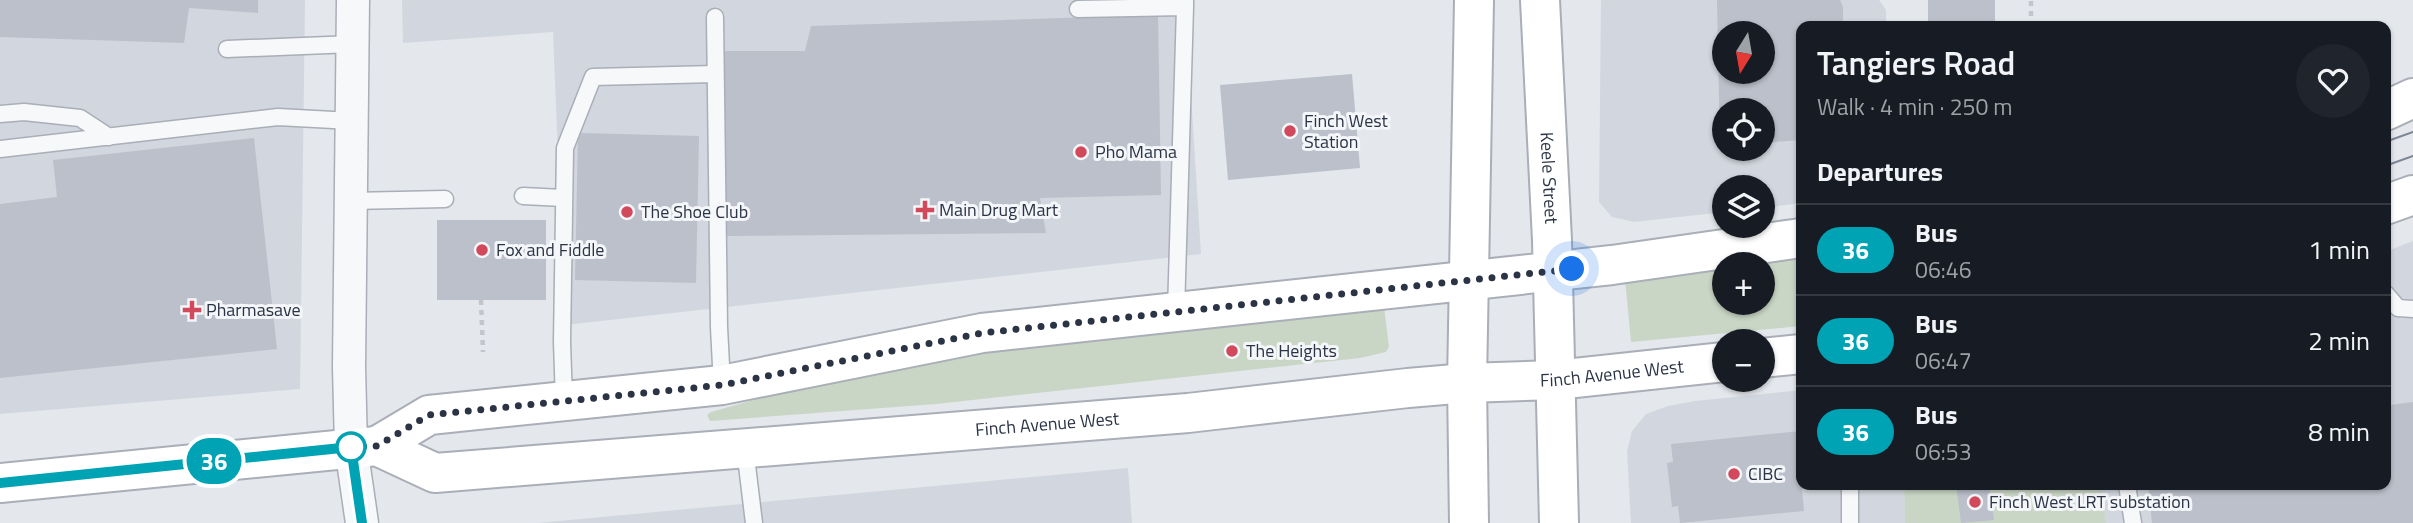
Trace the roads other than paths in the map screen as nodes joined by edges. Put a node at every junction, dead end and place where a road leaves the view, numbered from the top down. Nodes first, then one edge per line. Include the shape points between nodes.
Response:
1 (353, 0) edge
2 (1474, 0) edge
3 (1541, 0) edge
4 (1185, 3) edge
5 (1078, 9) dead end
6 (715, 17) dead end
7 (353, 44) junction
8 (227, 49) dead end
9 (715, 74) junction
10 (2413, 99) edge
11 (2391, 108) edge
12 (0, 114) edge
13 (352, 121) junction
14 (109, 137) junction
15 (0, 149) edge
16 (2413, 195) edge
17 (523, 196) dead end
18 (563, 198) junction
19 (445, 199) dead end
20 (351, 201) junction
21 (2391, 203) edge
22 (1796, 240) edge
23 (1552, 271) junction
24 (1469, 279) junction
25 (2391, 300) edge
26 (2413, 309) edge
27 (1175, 312) junction
28 (1796, 355) edge
29 (1775, 357) edge
30 (1712, 363) edge
31 (1556, 380) junction
32 (1467, 383) junction
33 (722, 385) junction
34 (564, 401) junction
35 (364, 447) junction
36 (745, 449) junction
37 (0, 483) edge
38 (1850, 490) edge
39 (2128, 490) edge
40 (362, 523) edge
41 (754, 523) edge
42 (1469, 523) edge
43 (1559, 523) edge
44 (1850, 523) edge
45 (2133, 523) edge

1 - 7 street
2 - 24 main road
3 - 23 main road, Keele Street
4 - 5 lane
4 - 27 lane
6 - 9 lane
7 - 8 lane
7 - 13 street
9 - 18 lane via 593,77 565,148
9 - 33 lane
10 - 11 main road
12 - 14 lane via 80,118
13 - 14 lane via 278,117
13 - 20 street
14 - 15 lane
16 - 21 main road
17 - 18 lane
18 - 34 lane
19 - 20 lane
20 - 35 street via 349,367
22 - 23 main road
23 - 24 main road
23 - 31 main road, Keele Street
24 - 27 main road
24 - 32 main road
25 - 26 lane via 2398,308
27 - 33 main road via 982,333
28 - 29 main road
30 - 31 main road, Finch Avenue West
31 - 32 main road, Finch Avenue West
31 - 43 main road, Keele Street
32 - 36 main road, Finch Avenue West via 1188,413
32 - 42 main road
33 - 34 main road
34 - 35 main road via 429,415
35 - 36 main road, Finch Avenue West via 435,473
35 - 37 main road
35 - 40 street
36 - 41 lane
38 - 44 lane
39 - 45 lane

